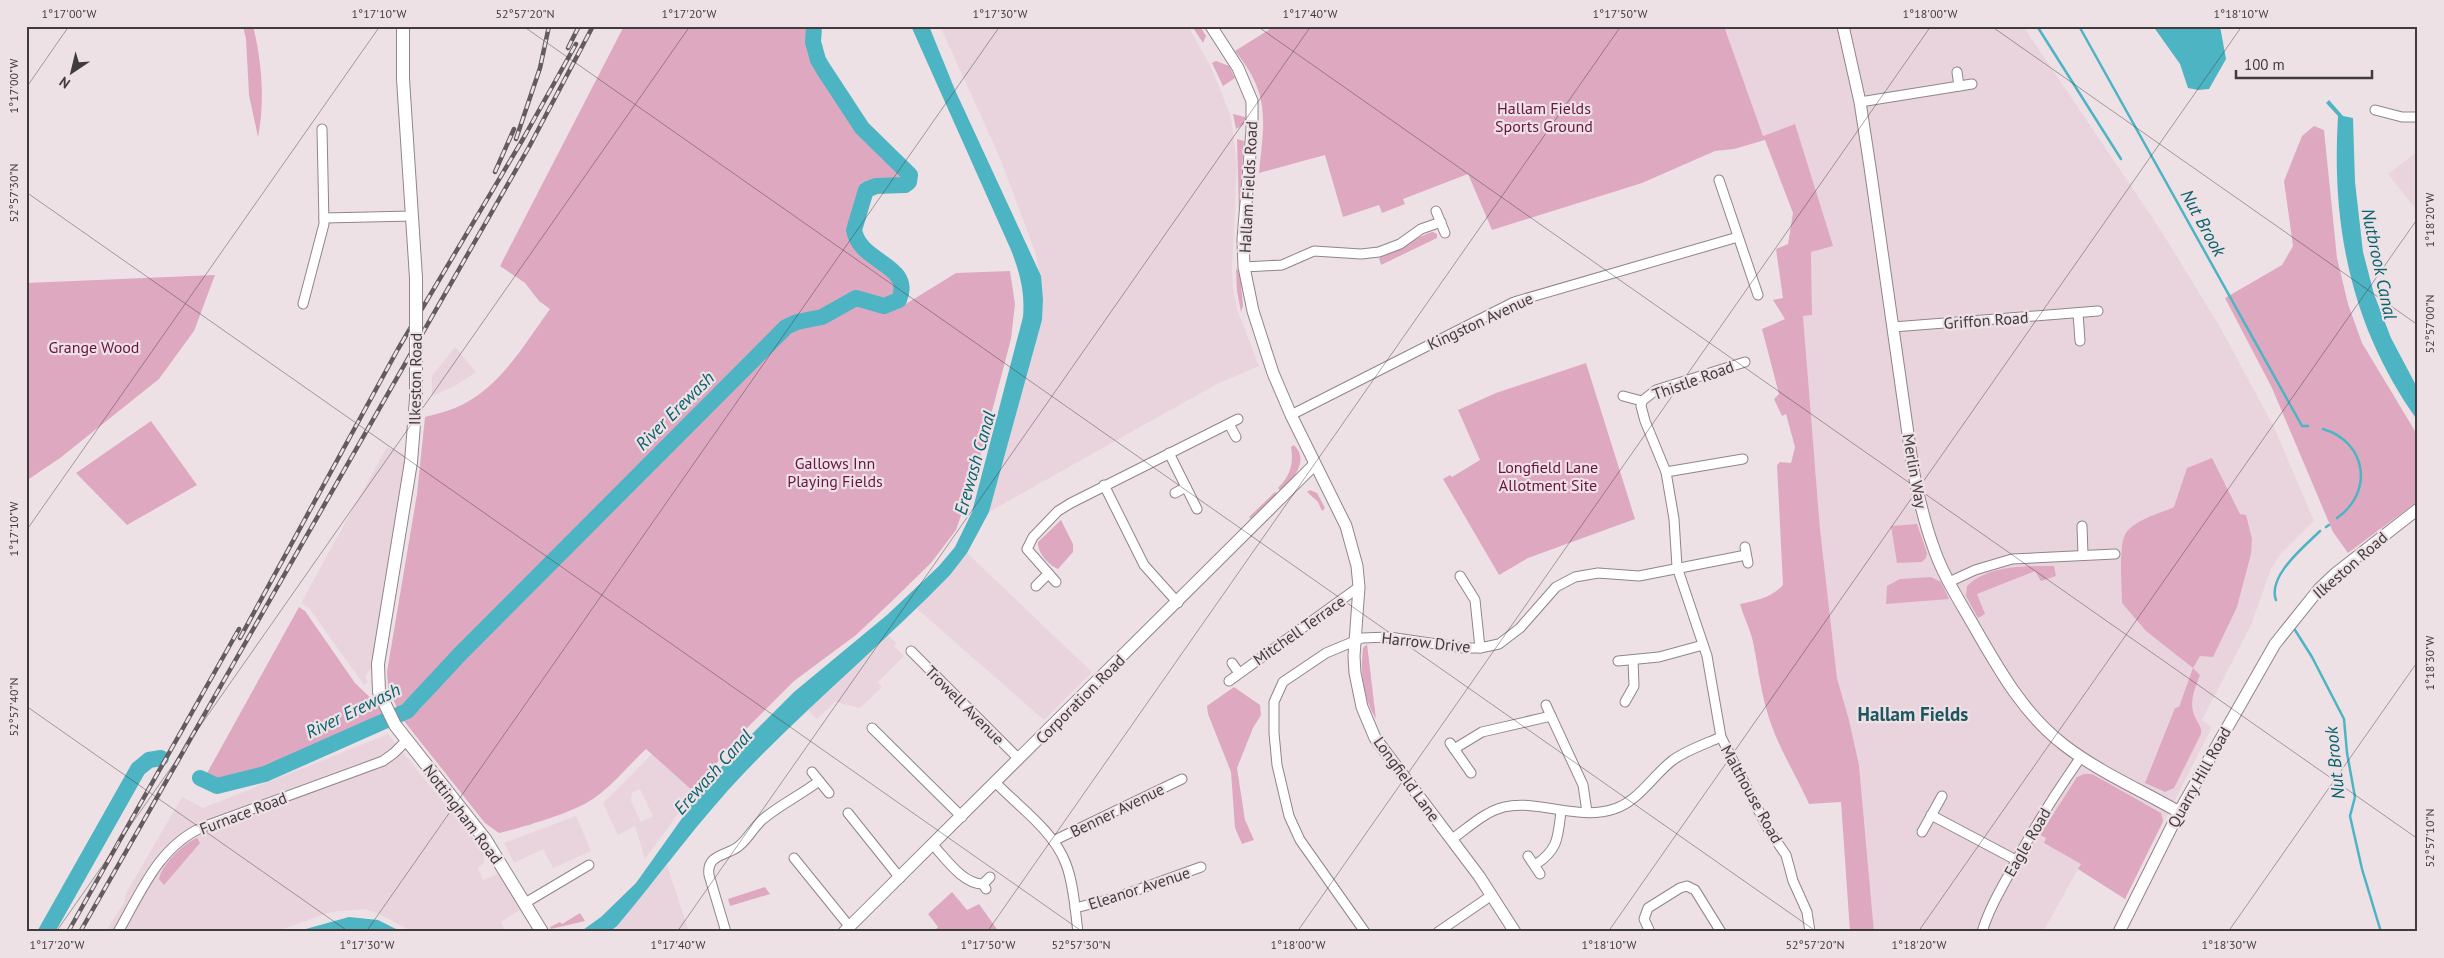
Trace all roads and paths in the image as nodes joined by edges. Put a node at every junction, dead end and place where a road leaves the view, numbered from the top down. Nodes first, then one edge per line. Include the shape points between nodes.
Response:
1 (403, 26) edge
2 (1211, 26) edge
3 (1844, 26) edge
4 (1957, 72) dead end
5 (1972, 84) dead end
6 (1959, 86) junction
7 (1860, 102) junction
8 (2375, 110) dead end
9 (2418, 117) edge
10 (322, 129) dead end
11 (1719, 180) dead end
12 (1436, 211) dead end
13 (413, 216) junction
14 (324, 218) junction
15 (1441, 222) junction
16 (1445, 233) dead end
17 (1738, 237) junction
18 (1244, 267) junction
19 (1758, 295) dead end
20 (303, 304) dead end
21 (2098, 312) dead end
22 (2078, 313) junction
23 (1893, 327) junction
24 (2080, 341) dead end
25 (1745, 362) dead end
26 (1623, 396) dead end
27 (1642, 401) junction
28 (1291, 415) junction
29 (1238, 419) dead end
30 (1229, 424) junction
31 (1236, 438) dead end
32 (1169, 453) junction
33 (1743, 459) dead end
34 (1314, 466) junction
35 (1666, 472) junction
36 (1104, 485) junction
37 (1186, 487) junction
38 (1175, 493) dead end
39 (1197, 509) dead end
40 (2418, 509) edge
41 (2082, 526) dead end
42 (2115, 554) dead end
43 (1746, 555) dead end
44 (2083, 555) junction
45 (1678, 567) junction
46 (1048, 574) junction
47 (1460, 576) dead end
48 (1056, 582) dead end
49 (1949, 582) junction
50 (1036, 586) dead end
51 (1359, 587) junction
52 (1178, 603) junction
53 (2287, 627) joint
54 (1355, 639) junction
55 (1703, 645) junction
56 (1480, 648) junction
57 (911, 651) dead end
58 (1633, 660) junction
59 (1618, 661) dead end
60 (1232, 663) dead end
61 (1239, 673) junction
62 (1228, 681) dead end
63 (1626, 702) dead end
64 (1546, 704) dead end
65 (1551, 716) junction
66 (395, 725) joint
67 (878, 730) dead end
68 (1721, 737) junction
69 (406, 741) junction
70 (2081, 757) junction
71 (1019, 759) junction
72 (812, 772) dead end
73 (1471, 773) dead end
74 (1182, 779) dead end
75 (819, 781) junction
76 (996, 783) junction
77 (829, 793) dead end
78 (1942, 796) dead end
79 (1560, 812) junction
80 (1587, 812) junction
81 (2179, 812) junction
82 (848, 813) dead end
83 (1932, 815) junction
84 (962, 817) junction
85 (1922, 832) dead end
86 (1452, 840) junction
87 (1053, 841) junction
88 (933, 845) junction
89 (1528, 856) dead end
90 (794, 858) dead end
91 (2016, 860) junction
92 (1534, 865) junction
93 (1201, 867) dead end
94 (586, 871) dead end
95 (1540, 874) dead end
96 (990, 877) dead end
97 (900, 878) junction
98 (1492, 895) junction
99 (525, 903) junction
100 (1075, 908) junction
101 (847, 929) edge
102 (118, 932) edge
103 (542, 932) edge
104 (726, 932) edge
105 (1078, 932) edge
106 (1365, 932) edge
107 (1438, 932) edge
108 (1515, 932) edge
109 (1650, 932) edge
110 (1721, 932) edge
111 (1810, 932) edge
112 (1982, 932) edge
113 (2119, 932) edge

1 - 13 main road, Ilkeston Road via 403,79
2 - 18 street, Hallam Fields Road via 1238,68 1252,101
3 - 7 street, Merlin Way
4 - 6 street
5 - 6 street
6 - 7 street
7 - 23 street, Merlin Way
8 - 9 street via 2402,117
10 - 14 street
11 - 17 street
12 - 15 street
13 - 14 street
13 - 66 main road, Ilkeston Road, bridge via 416,399 411,462 378,664 378,687
14 - 20 street
15 - 16 street
15 - 18 street via 1379,252 1314,251 1278,266
17 - 19 street
17 - 28 street, Kingston Avenue via 1514,302
18 - 28 street, Hallam Fields Road via 1255,320 1272,372
21 - 22 street, Griffon Road
22 - 23 street, Griffon Road
22 - 24 street
23 - 49 street, Merlin Way via 1920,506
25 - 27 street, Thistle Road via 1656,390
26 - 27 street, Thistle Road
27 - 35 street, Thistle Road via 1645,421
28 - 34 street, Hallam Fields Road
29 - 30 street
30 - 31 street
30 - 32 street
32 - 36 street
32 - 37 street
33 - 35 street
34 - 51 street, Longfield Lane via 1346,526
34 - 52 street, Corporation Road
35 - 45 street, Thistle Road
36 - 46 street via 1058,512 1030,540 1029,553
36 - 52 street via 1144,565
37 - 38 street
37 - 39 street
40 - 53 street, Ilkeston Road via 2351,559 2319,589
41 - 44 street
42 - 44 street
43 - 45 street, Harrow Drive
44 - 49 street via 2012,559
45 - 55 street, Malthouse Road
45 - 56 street, Harrow Drive via 1639,576 1598,573 1576,577 1556,587 1504,642
46 - 48 street
46 - 50 street
47 - 56 street via 1475,600
49 - 70 street, Merlin Way via 1998,667 2027,708 2048,731
51 - 54 street, Longfield Lane
51 - 61 street, Mitchell Terrace
52 - 71 street, Corporation Road
53 - 81 street, Quarry Hill Road via 2254,678
54 - 56 street, Harrow Drive via 1389,638
54 - 86 street, Longfield Lane via 1359,697 1375,738
54 - 106 street via 1326,653 1283,682 1274,702 1274,733 1277,765 1291,823
55 - 58 street
55 - 68 street, Malthouse Road
57 - 71 street, Trowell Avenue
58 - 59 street
58 - 63 street via 1634,686
60 - 61 street, Mitchell Terrace
61 - 62 street, Mitchell Terrace
64 - 65 street
65 - 73 street via 1482,732 1452,746
65 - 80 street via 1583,785
66 - 69 main road, Nottingham Road
67 - 84 street
68 - 80 street via 1679,756 1625,804 1615,809
68 - 111 street, Malthouse Road via 1762,818 1785,854 1807,912
69 - 99 main road, Nottingham Road via 485,839
69 - 102 street, Furnace Road via 382,761 203,827 181,839 155,868
70 - 81 street, Merlin Way
70 - 91 street, Eagle Road
71 - 76 street, Corporation Road
72 - 75 street
74 - 87 street, Benner Avenue
75 - 77 street
75 - 104 street via 760,822 738,847 712,861 710,875
76 - 84 street, Corporation Road
76 - 87 street
78 - 83 street
79 - 80 street
79 - 86 street via 1525,806 1505,807 1487,814
79 - 92 street via 1554,848
81 - 113 street, Quarry Hill Road
82 - 97 street
83 - 85 street
83 - 91 street
84 - 88 street, Corporation Road
86 - 98 street, Longfield Lane
87 - 100 street via 1066,863
88 - 96 street via 962,876 974,883 984,887
88 - 97 street, Corporation Road
89 - 92 street
90 - 101 street
91 - 112 street, Eagle Road
92 - 95 street
93 - 100 street, Eleanor Avenue via 1115,898
94 - 99 street
97 - 101 street, Corporation Road
98 - 107 street
98 - 108 street, Longfield Lane
99 - 103 main road, Nottingham Road
100 - 105 street
109 - 110 street via 1644,920 1647,910 1687,886 1695,890

